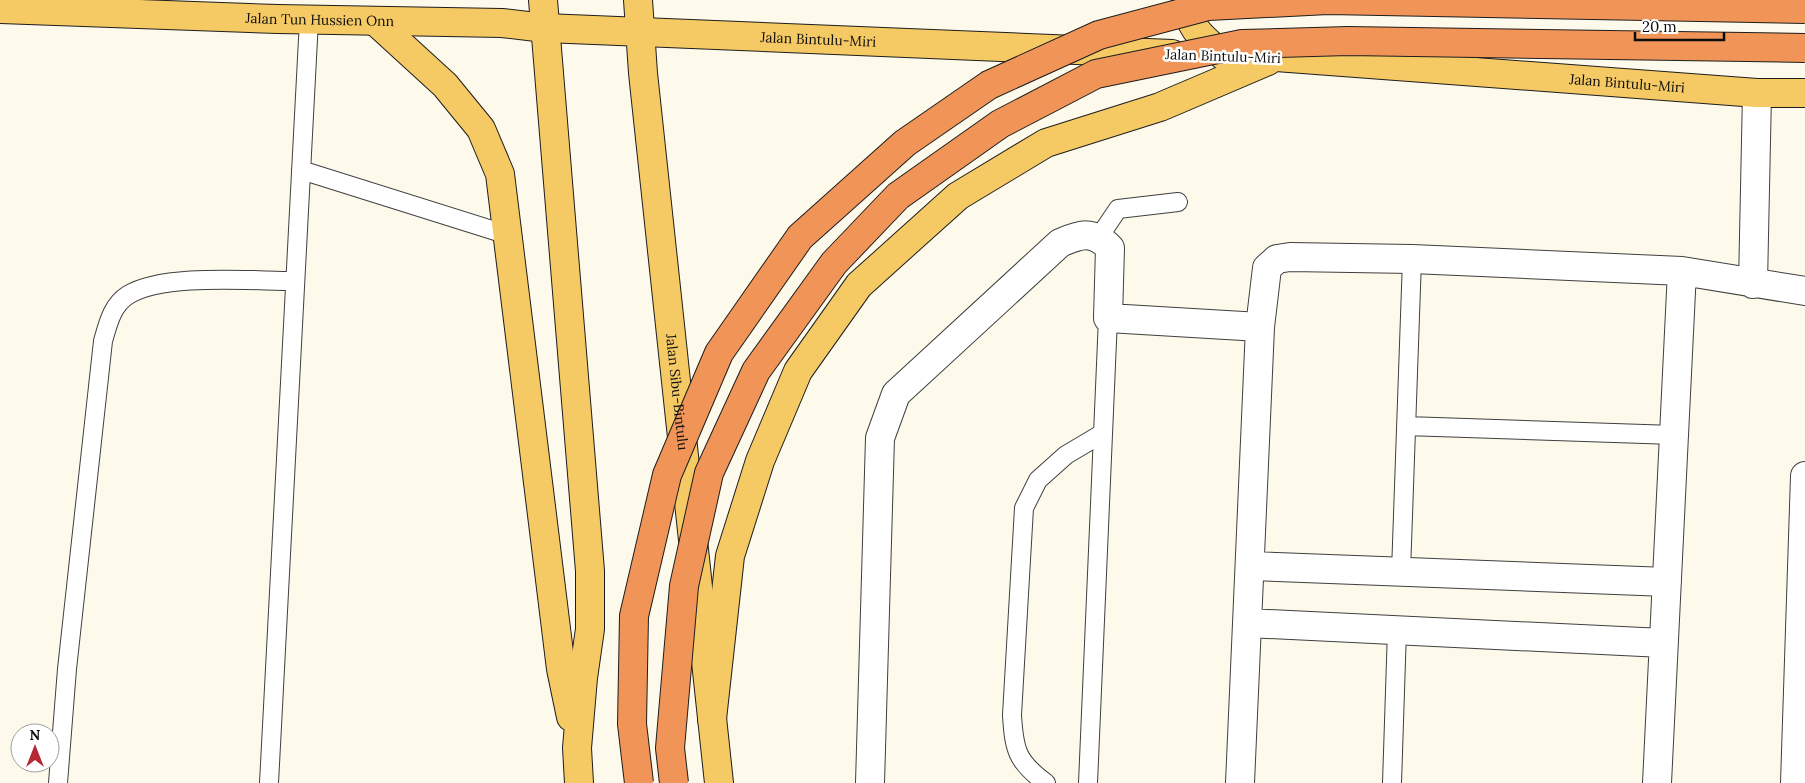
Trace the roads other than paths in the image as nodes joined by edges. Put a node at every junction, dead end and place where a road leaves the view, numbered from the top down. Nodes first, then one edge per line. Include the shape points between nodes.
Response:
1 (543, 0) edge
2 (638, 0) edge
3 (1186, 0) edge
4 (1805, 9) edge
5 (0, 10) edge
6 (310, 20) junction
7 (375, 21) junction
8 (545, 28) junction
9 (640, 31) junction
10 (1805, 48) edge
11 (1224, 56) junction
12 (1276, 57) junction
13 (1757, 93) junction
14 (1805, 93) edge
15 (300, 170) junction
16 (1178, 202) dead end
17 (508, 235) junction
18 (1099, 237) junction
19 (1412, 260) junction
20 (1682, 271) junction
21 (295, 281) junction
22 (1753, 284) junction
23 (1805, 291) edge
24 (1108, 318) junction
25 (1260, 327) junction
26 (1406, 426) junction
27 (1103, 433) junction
28 (1674, 435) junction
29 (1805, 476) edge
30 (1250, 566) junction
31 (1401, 572) junction
32 (1667, 582) junction
33 (1803, 602) edge
34 (1247, 623) junction
35 (1398, 630) junction
36 (1663, 643) junction
37 (1802, 667) edge
38 (712, 719) junction
39 (577, 748) junction
40 (58, 783) edge
41 (269, 783) edge
42 (579, 783) edge
43 (639, 783) edge
44 (674, 783) edge
45 (719, 783) edge
46 (870, 783) edge
47 (1046, 783) edge
48 (1088, 783) edge
49 (1240, 783) edge
50 (1392, 783) edge
51 (1656, 783) edge
52 (1795, 783) edge

1 - 8 main road
2 - 9 main road, Jalan Sibu-Bintulu
3 - 11 main road via 1195,30
4 - 43 highway, bridge via 1328,0 1208,6 1099,35 989,85 905,143 800,237 719,353 667,475 634,616 632,724
5 - 6 main road, Jalan Tun Hussien Onn
6 - 7 main road, Jalan Tun Hussien Onn
6 - 15 lane
7 - 8 main road, Jalan Tun Hussien Onn via 502,23
7 - 17 main road via 445,85 481,129 500,174
8 - 9 main road, Jalan Tun Hussien Onn
8 - 39 main road via 590,571 590,629
9 - 11 main road, Jalan Bintulu-Miri
9 - 38 main road, Jalan Sibu-Bintulu
10 - 44 highway, bridge via 1348,41 1242,44 1096,74 1000,124 898,196 834,263 756,371 709,473 684,586 670,748
11 - 12 main road, Jalan Bintulu-Miri
12 - 13 main road, Jalan Bintulu-Miri
12 - 38 main road via 1160,108 1046,143 958,196 859,284 798,371 760,461 730,556
13 - 14 main road, Jalan Bintulu-Miri
13 - 22 street
15 - 17 lane
15 - 21 lane
16 - 18 lane via 1118,209
17 - 39 main road via 561,669
18 - 24 street via 1110,248
18 - 46 street via 1079,235 1060,243 896,394 880,438
19 - 20 street
19 - 25 street via 1277,259 1268,268
19 - 26 lane
20 - 22 street
20 - 28 street
21 - 40 lane via 170,282 149,286 126,296 110,314 103,341 68,659
21 - 41 lane
22 - 23 street
24 - 25 street
24 - 27 lane
25 - 30 street
26 - 28 lane
26 - 31 lane
27 - 47 lane via 1066,455 1038,480 1024,508 1012,715 1014,742 1027,769
27 - 48 lane
28 - 32 street
29 - 33 street
30 - 31 street
30 - 34 street
31 - 32 street
32 - 36 street
33 - 37 street
34 - 35 street
34 - 49 street
35 - 36 street
35 - 50 lane
36 - 51 street
37 - 52 street
38 - 45 main road, Jalan Sibu-Bintulu
39 - 42 main road

